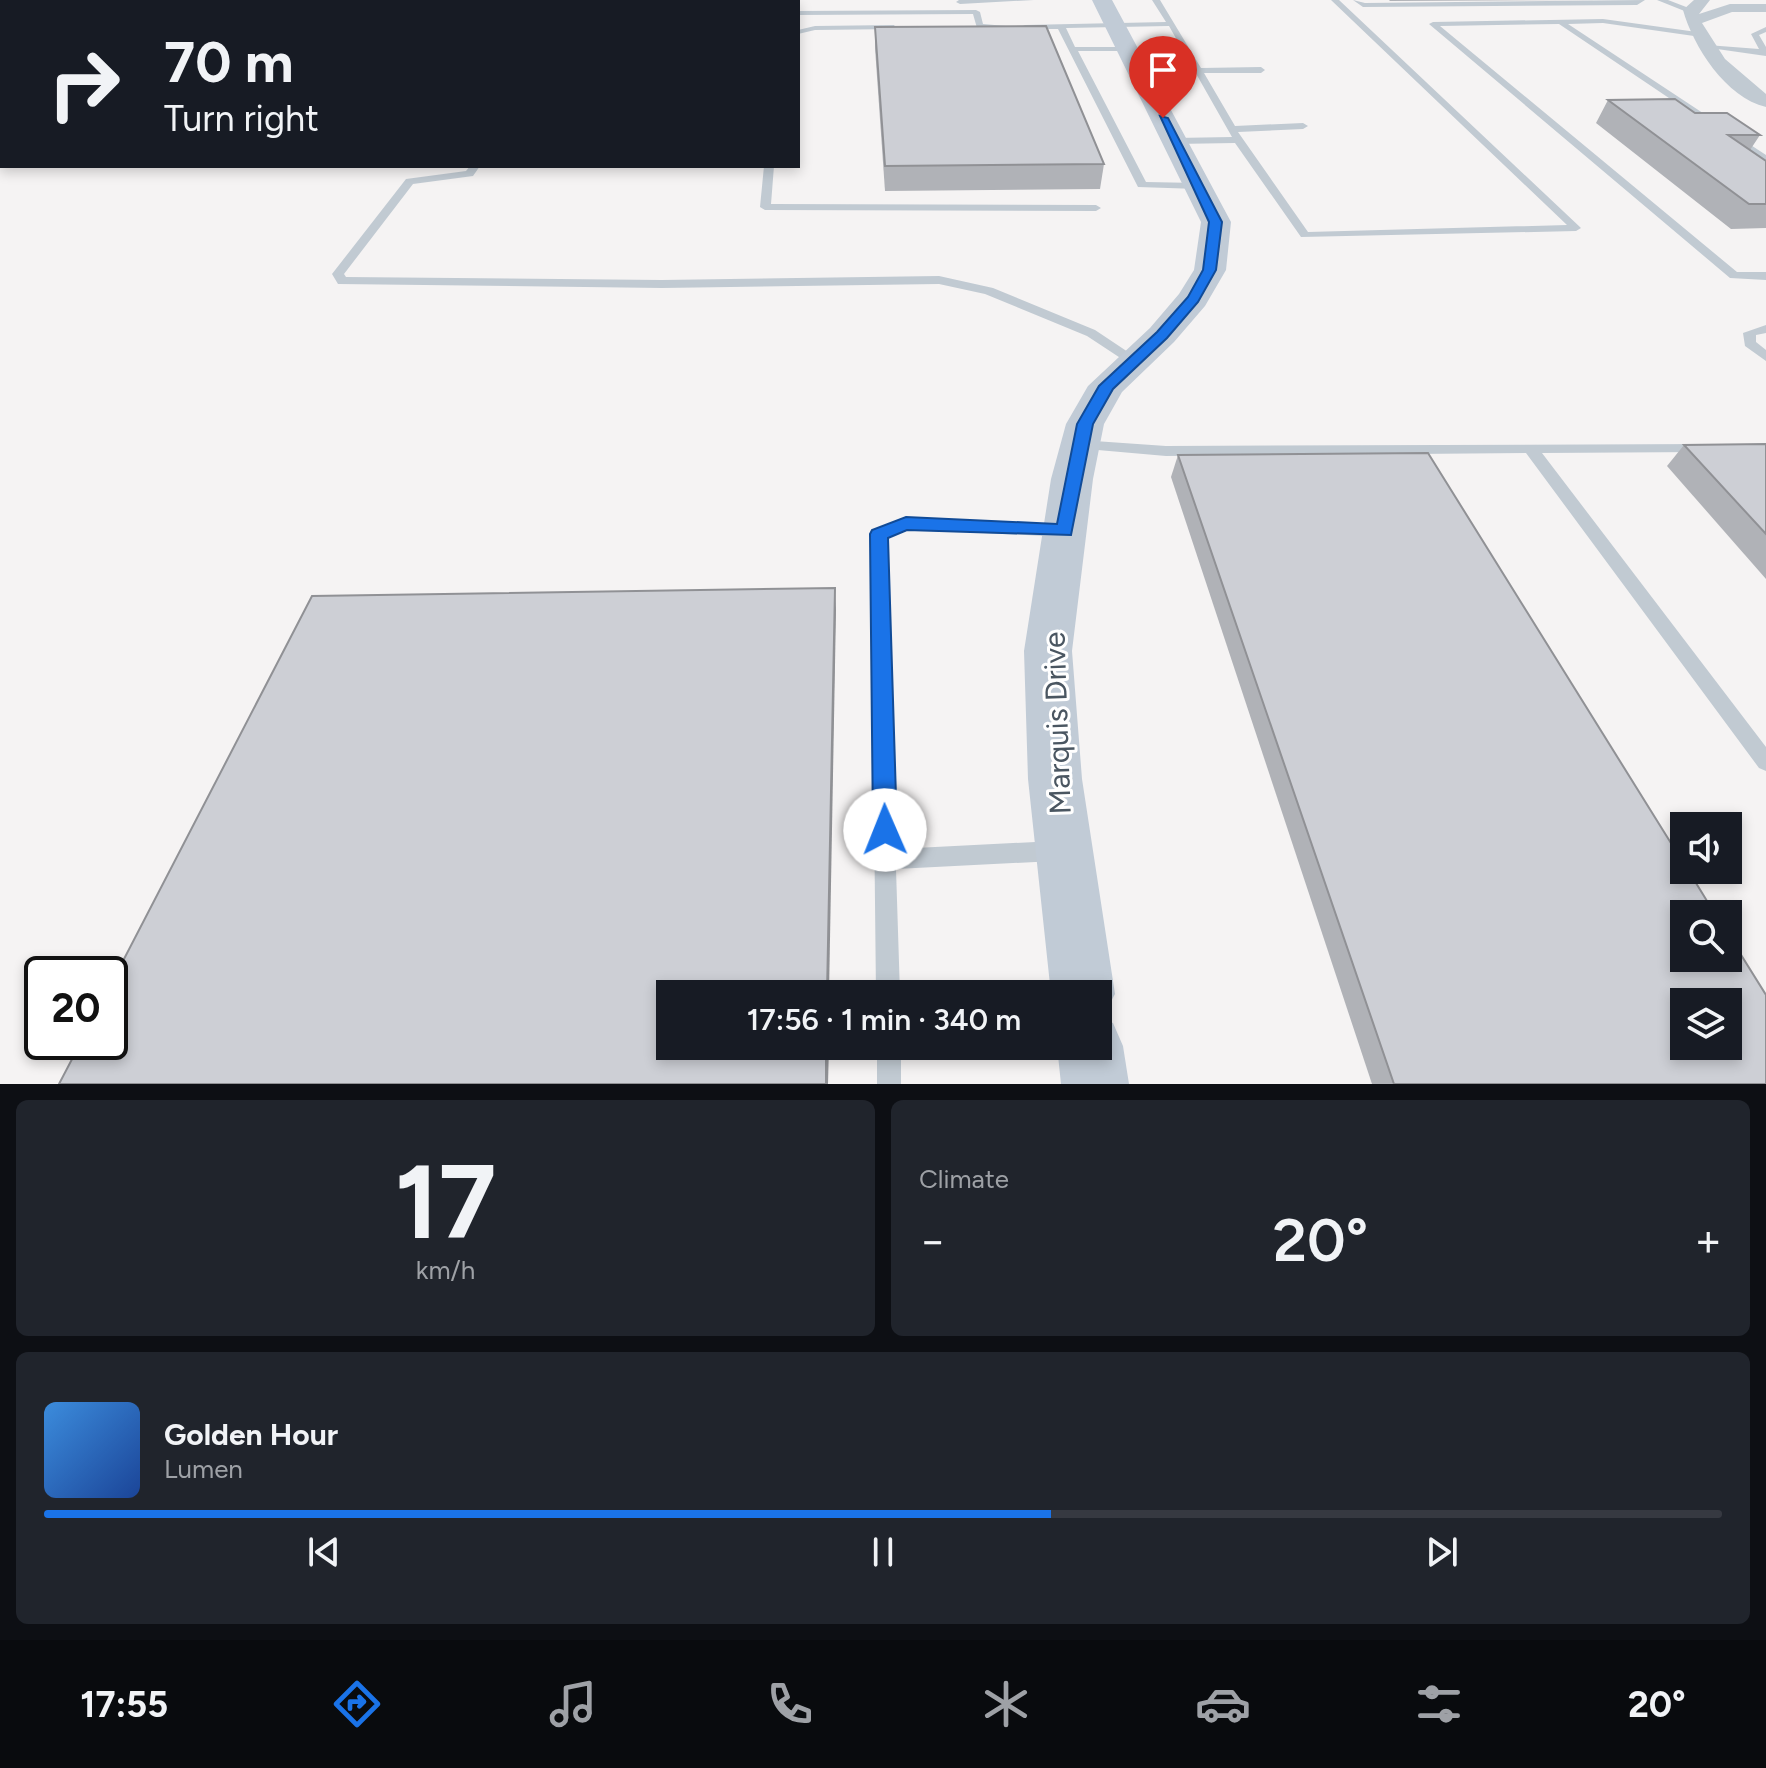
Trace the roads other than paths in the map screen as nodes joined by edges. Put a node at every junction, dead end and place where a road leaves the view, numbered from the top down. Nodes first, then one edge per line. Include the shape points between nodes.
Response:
1 (1030, 0) edge
2 (1156, 0) edge
3 (1335, 0) edge
4 (1357, 0) edge
5 (1641, 0) edge
6 (1661, 0) edge
7 (1703, 0) edge
8 (800, 3) edge
9 (1766, 8) edge
10 (800, 13) edge
11 (1562, 23) junction
12 (1171, 24) junction
13 (1115, 25) edge
14 (965, 26) edge
15 (980, 26) junction
16 (1061, 26) junction
17 (905, 27) edge
18 (1698, 28) junction
19 (1766, 29) edge
20 (800, 32) edge
21 (1072, 49) junction
22 (1764, 53) edge
23 (1261, 70) dead end
24 (1198, 71) junction
25 (1766, 102) edge
26 (1303, 126) dead end
27 (1231, 129) junction
28 (1238, 140) junction
29 (1175, 141) junction
30 (1766, 159) edge
31 (474, 168) edge
32 (769, 168) edge
33 (1198, 186) junction
34 (1096, 208) dead end
35 (1766, 276) edge
36 (1766, 329) edge
37 (1766, 357) edge
38 (1133, 360) junction
39 (1080, 445) junction
40 (1719, 447) edge
41 (1531, 449) junction
42 (1065, 531) junction
43 (1766, 762) edge
44 (1065, 851) junction
45 (885, 860) junction
46 (888, 980) edge
47 (1081, 980) edge
48 (889, 1060) edge
49 (1092, 1060) edge
50 (889, 1084) edge
51 (1095, 1084) edge

1 - 8 lane
2 - 12 lane
3 - 28 lane via 1576,228 1305,235
4 - 5 lane via 1363,5
6 - 18 lane
7 - 18 street
9 - 18 street via 1730,8
10 - 15 lane via 976,12
11 - 18 lane via 1650,33
11 - 30 lane
11 - 35 lane via 1433,24 1734,276
12 - 13 lane
12 - 24 lane
13 - 16 lane
13 - 21 lane
13 - 29 street, Marquis Drive
14 - 15 lane
15 - 16 lane
16 - 21 lane
17 - 20 lane
18 - 22 lane
18 - 25 street via 1750,92
19 - 22 lane via 1755,34
21 - 33 lane via 1142,185
23 - 24 lane
24 - 27 lane
26 - 27 lane
27 - 28 lane
28 - 29 lane
29 - 33 street, Marquis Drive
31 - 38 lane via 469,174 410,181 338,274 342,281 939,280 989,291 1091,333
32 - 34 lane via 765,207
33 - 38 street, Marquis Drive via 1216,222 1210,270 1173,323
36 - 37 lane via 1749,333 1750,343
38 - 39 street, Marquis Drive via 1107,386 1085,424
39 - 41 lane via 1166,451
39 - 42 street, Marquis Drive
40 - 41 lane
41 - 43 lane
42 - 44 street, Marquis Drive via 1048,651
42 - 45 lane via 906,523 879,534
44 - 45 lane
44 - 47 street, Marquis Drive
45 - 46 lane
48 - 50 lane
49 - 51 street

